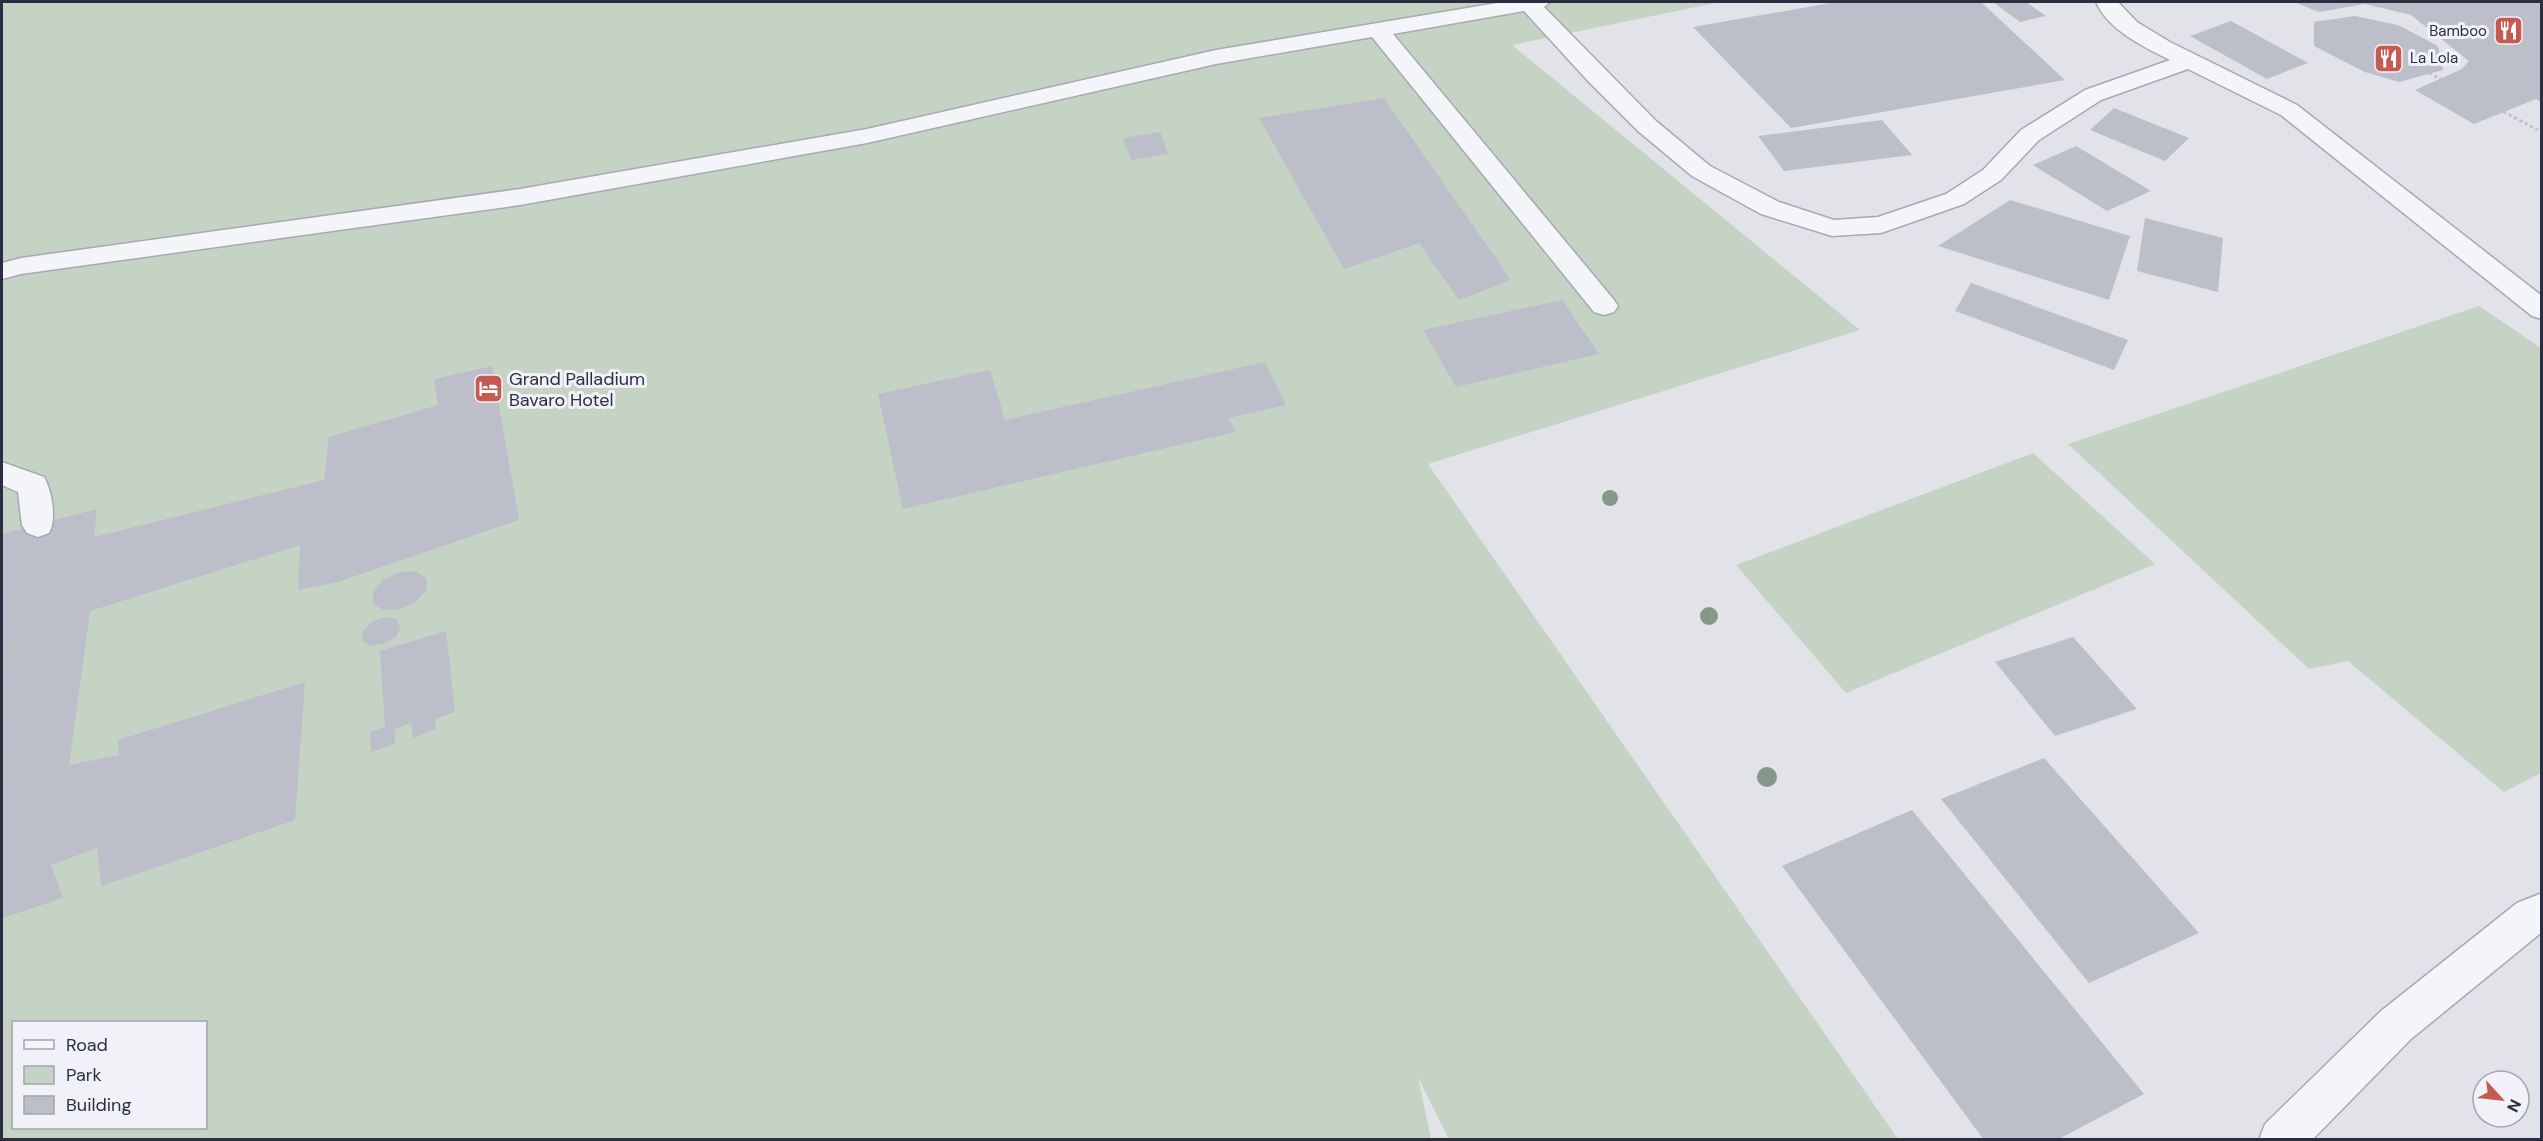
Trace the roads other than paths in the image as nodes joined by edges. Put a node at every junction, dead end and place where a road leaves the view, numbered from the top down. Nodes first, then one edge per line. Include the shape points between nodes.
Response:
1 (1533, 2) edge
2 (2107, 2) edge
3 (1377, 29) junction
4 (2189, 61) junction
5 (2, 271) edge
6 (1604, 306) dead end
7 (2541, 310) edge
8 (2, 473) edge
9 (38, 525) tunnel mouth
10 (2541, 911) edge
11 (2281, 1140) edge

1 - 3 lane
1 - 4 lane via 1603,83 1701,171 1770,208 1832,228 1881,225 1955,199 1992,175 2030,135 2093,95
2 - 4 lane via 2129,27
3 - 5 lane via 1216,57 844,140 520,197
3 - 6 lane
4 - 7 lane via 2289,110
8 - 9 lane via 33,485
10 - 11 lane via 2396,1026

